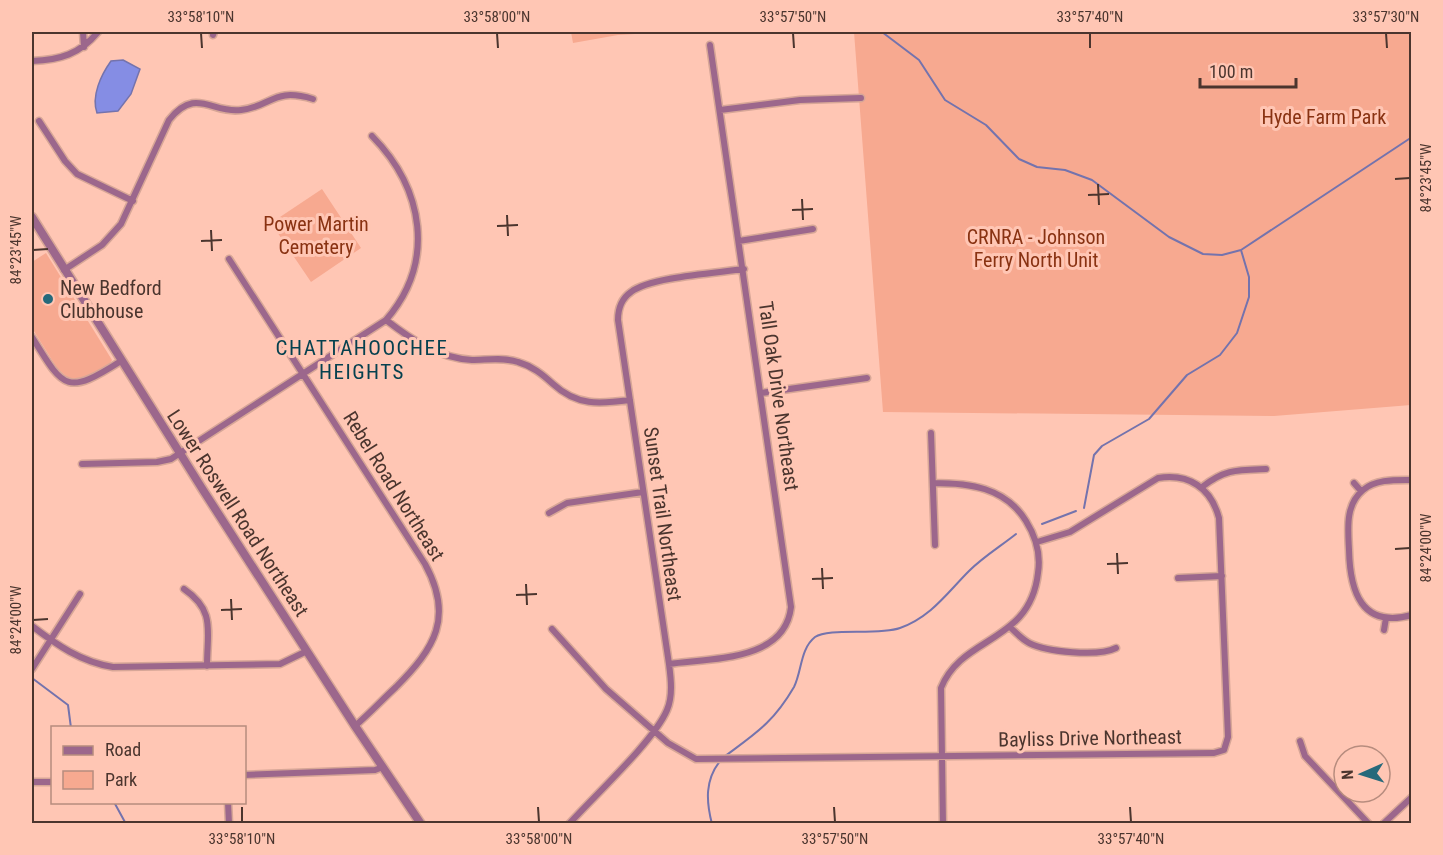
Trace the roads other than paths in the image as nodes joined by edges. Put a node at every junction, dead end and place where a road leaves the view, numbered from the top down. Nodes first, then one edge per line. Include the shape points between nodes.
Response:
1 (83, 32) edge
2 (98, 32) edge
3 (710, 45) dead end
4 (84, 47) junction
5 (32, 61) edge
6 (861, 98) dead end
7 (313, 99) dead end
8 (720, 110) junction
9 (39, 121) dead end
10 (372, 136) dead end
11 (133, 201) junction
12 (32, 217) edge
13 (813, 229) dead end
14 (739, 241) junction
15 (229, 260) dead end
16 (744, 269) junction
17 (64, 270) junction
18 (386, 320) junction
19 (32, 337) edge
20 (121, 361) junction
21 (304, 375) junction
22 (867, 378) dead end
23 (761, 393) junction
24 (630, 400) junction
25 (931, 434) dead end
26 (180, 453) junction
27 (82, 464) dead end
28 (1266, 469) dead end
29 (1412, 480) edge
30 (933, 483) junction
31 (1354, 483) dead end
32 (1202, 487) junction
33 (1361, 491) junction
34 (643, 492) junction
35 (549, 513) dead end
36 (1037, 543) junction
37 (935, 544) dead end
38 (1222, 576) junction
39 (1178, 578) dead end
40 (184, 589) dead end
41 (80, 594) dead end
42 (1412, 615) edge
43 (1386, 618) junction
44 (32, 626) edge
45 (1011, 628) junction
46 (552, 629) dead end
47 (1384, 630) dead end
48 (51, 640) junction
49 (1116, 648) dead end
50 (307, 651) junction
51 (669, 664) junction
52 (207, 666) junction
53 (32, 669) edge
54 (355, 726) junction
55 (655, 731) junction
56 (1300, 741) dead end
57 (941, 758) junction
58 (383, 767) junction
59 (246, 775) edge
60 (32, 782) edge
61 (51, 782) edge
62 (1412, 797) edge
63 (228, 804) edge
64 (230, 824) edge
65 (421, 824) edge
66 (569, 824) edge
67 (943, 824) edge
68 (1369, 824) edge
69 (1383, 824) edge

1 - 4 street
2 - 4 street
3 - 8 street, Tall Oak Drive Northeast
4 - 5 street via 60,58
6 - 8 street via 777,102
7 - 11 street via 282,95 239,111 204,103 187,105 169,120
8 - 14 street, Tall Oak Drive Northeast
9 - 11 street via 73,171
10 - 18 street via 395,163 406,185 418,242 415,272 406,294
11 - 17 street via 107,241
12 - 17 street, Lower Roswell Road Northeast
13 - 14 street
14 - 16 street, Tall Oak Drive Northeast
15 - 21 street, Rebel Road Northeast
16 - 23 street, Tall Oak Drive Northeast
16 - 24 street, Sunset Trail Northeast via 651,283 626,296 618,320
17 - 20 street, Lower Roswell Road Northeast
18 - 21 street
18 - 24 street via 414,341 443,355 514,360 528,365 580,402
19 - 20 street via 57,376 71,383 88,381
20 - 26 street, Lower Roswell Road Northeast
21 - 26 street
21 - 54 street, Rebel Road Northeast via 425,564 439,598 436,634 427,653
22 - 23 street
23 - 51 street, Tall Oak Drive Northeast via 790,615 775,639 753,652
24 - 34 street, Sunset Trail Northeast
25 - 30 street
26 - 27 street via 157,462
26 - 50 street, Lower Roswell Road Northeast
28 - 32 street via 1227,471
29 - 33 street via 1380,482
30 - 36 street via 987,488 1017,510
30 - 37 street
31 - 33 street
32 - 36 street via 1181,477 1158,478 1070,532
32 - 38 street, Bayliss Drive Northeast via 1219,518
33 - 43 street via 1348,514 1350,577 1359,601
34 - 35 street via 567,503
34 - 51 street, Sunset Trail Northeast
36 - 45 street via 1036,588
38 - 39 street
38 - 57 street, Bayliss Drive Northeast via 1227,752
40 - 52 street via 200,600 207,613
41 - 48 street
42 - 43 street
43 - 47 street
44 - 48 street
45 - 49 street via 1029,643 1043,648 1101,654
45 - 57 street via 958,662 945,677 939,700
46 - 55 street, Bayliss Drive Northeast via 606,689
48 - 52 street via 102,665
48 - 53 street
50 - 52 street via 280,664
50 - 54 street, Lower Roswell Road Northeast
51 - 55 street, Sunset Trail Northeast via 668,708
54 - 58 street, Lower Roswell Road Northeast
55 - 57 street, Bayliss Drive Northeast via 678,751 706,761
55 - 66 street, Sunset Trail Northeast
56 - 68 street via 1305,756
57 - 67 street
58 - 59 street
58 - 65 street, Lower Roswell Road Northeast
60 - 61 street
62 - 69 street
63 - 64 street

